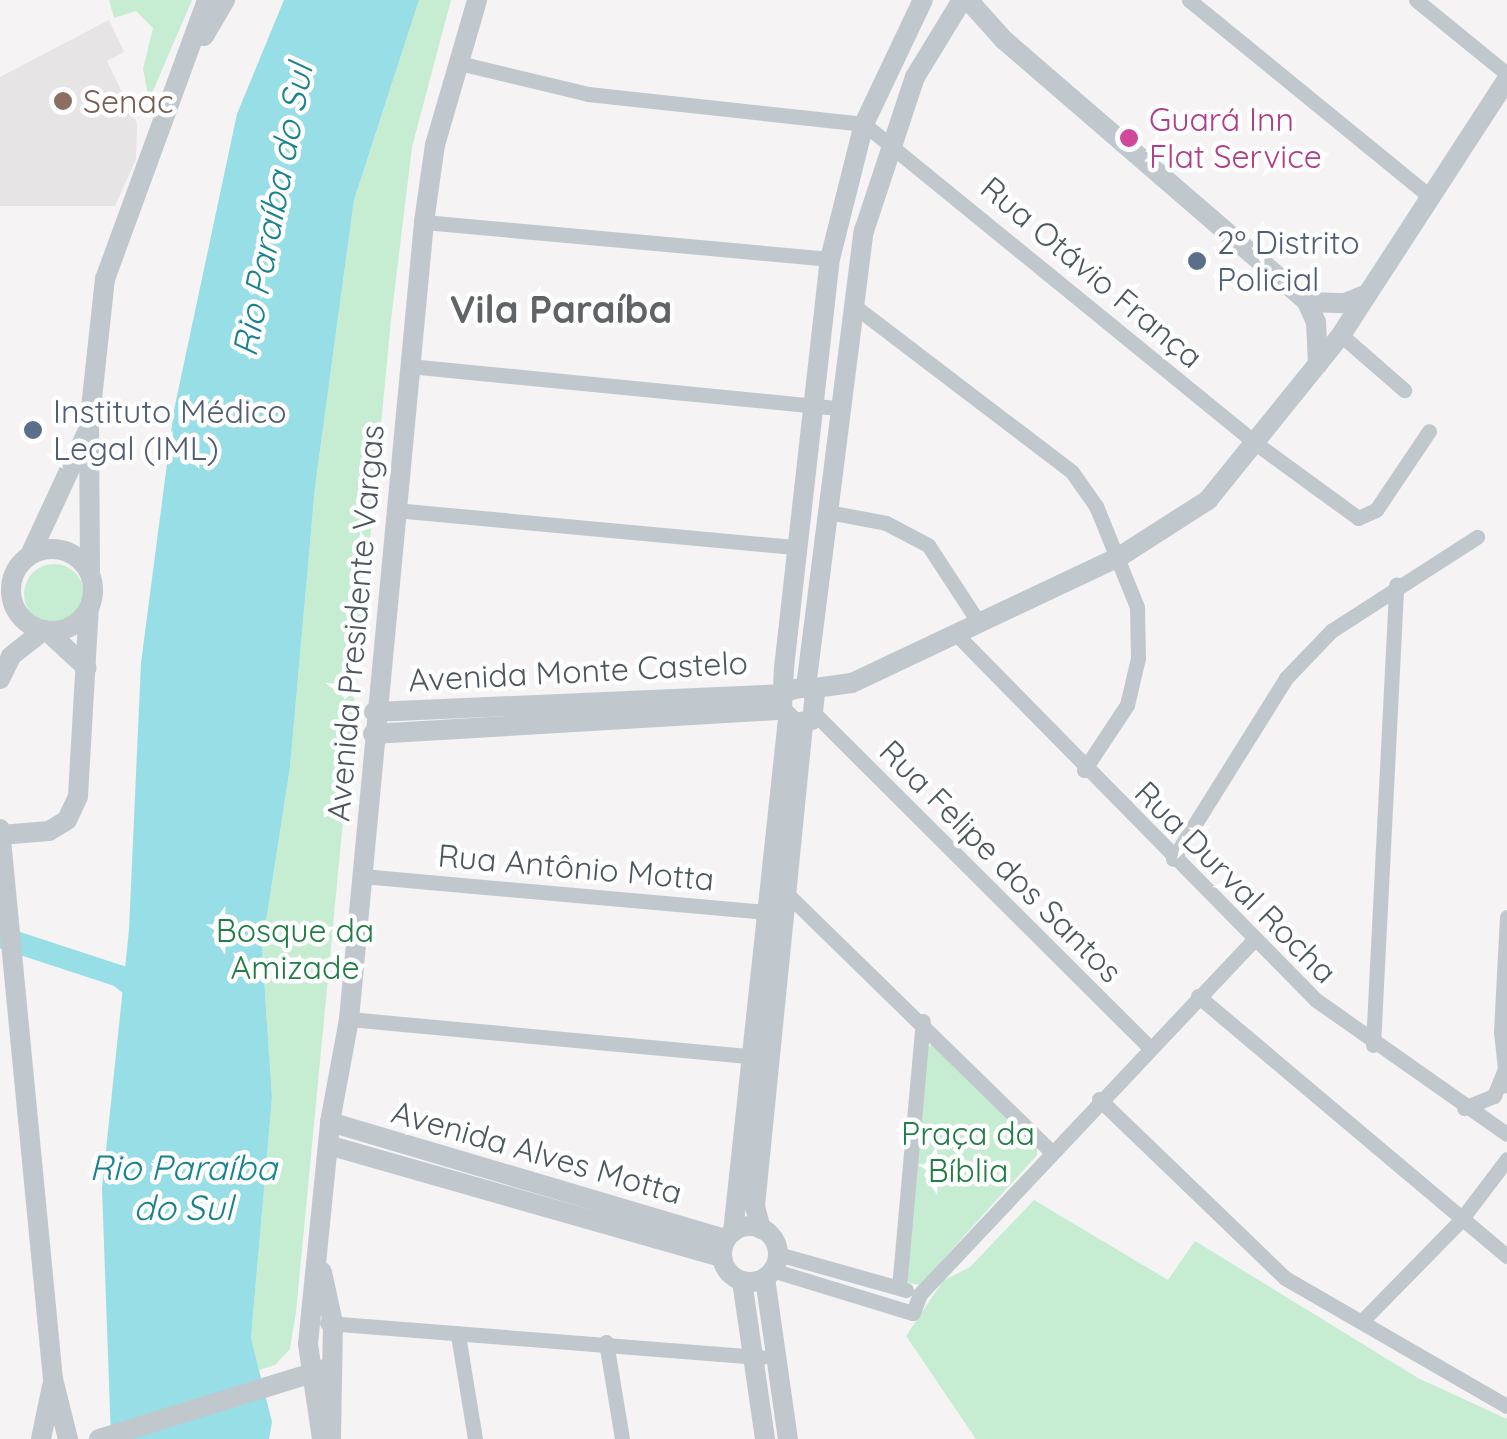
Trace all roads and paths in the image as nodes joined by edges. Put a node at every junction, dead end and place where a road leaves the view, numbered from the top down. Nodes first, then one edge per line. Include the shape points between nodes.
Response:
1 (207, 0) edge
2 (225, 0) edge
3 (478, 0) edge
4 (923, 0) edge
5 (965, 0) edge
6 (1189, 0) edge
7 (1416, 0) edge
8 (946, 18) junction
9 (1004, 40) junction
10 (459, 63) junction
11 (182, 72) junction
12 (1507, 76) edge
13 (864, 124) junction
14 (890, 142) junction
15 (1432, 198) junction
16 (424, 222) junction
17 (830, 259) junction
18 (1367, 294) junction
19 (853, 305) junction
20 (1315, 307) junction
21 (1344, 330) junction
22 (1318, 364) junction
23 (409, 366) junction
24 (1404, 390) dead end
25 (812, 405) junction
26 (840, 408) junction
27 (89, 426) junction
28 (1429, 431) dead end
29 (1258, 445) junction
30 (395, 510) junction
31 (828, 512) junction
32 (1476, 537) dead end
33 (797, 546) junction
34 (30, 556) junction
35 (1119, 558) junction
36 (90, 574) junction
37 (1396, 585) junction
38 (11, 587) junction
39 (89, 608) junction
40 (0, 618) edge
41 (979, 623) junction
42 (45, 630) junction
43 (956, 634) junction
44 (86, 668) junction
45 (0, 678) edge
46 (799, 705) junction
47 (374, 712) junction
48 (373, 734) junction
49 (1084, 770) junction
50 (0, 832) edge
51 (1174, 860) junction
52 (362, 876) junction
53 (777, 887) junction
54 (774, 913) junction
55 (1507, 917) edge
56 (1254, 940) junction
57 (1198, 996) junction
58 (348, 1019) junction
59 (924, 1021) junction
60 (1504, 1034) edge
61 (1373, 1045) junction
62 (1148, 1046) junction
63 (759, 1058) junction
64 (1505, 1078) edge
65 (1099, 1099) junction
66 (1464, 1108) junction
67 (330, 1122) junction
68 (1507, 1134) edge
69 (328, 1144) junction
70 (1050, 1152) junction
71 (1507, 1159) edge
72 (530, 1192) junction
73 (1460, 1221) junction
74 (761, 1228) junction
75 (727, 1243) junction
76 (318, 1256) junction
77 (1507, 1256) edge
78 (772, 1268) junction
79 (742, 1281) junction
80 (899, 1288) junction
81 (920, 1294) junction
82 (1362, 1321) junction
83 (310, 1322) junction
84 (333, 1323) junction
85 (458, 1334) junction
86 (606, 1342) junction
87 (308, 1344) junction
88 (753, 1356) junction
89 (776, 1358) junction
90 (332, 1368) junction
91 (312, 1376) junction
92 (53, 1379) junction
93 (277, 1380) junction
94 (1507, 1406) edge
95 (40, 1439) edge
96 (68, 1439) edge
97 (98, 1439) edge
98 (322, 1439) edge
99 (331, 1439) edge
100 (475, 1439) edge
101 (622, 1439) edge
102 (765, 1439) edge
103 (788, 1439) edge

1 - 11 street
2 - 11 street
3 - 10 street, Avenida Presidente Vargas
4 - 8 street
4 - 13 street
5 - 8 street
5 - 9 street
6 - 15 street
7 - 12 street
8 - 9 street
8 - 14 street
9 - 20 street
10 - 13 street via 588,94
10 - 16 street, Avenida Presidente Vargas via 434,145
11 - 27 street via 105,278
12 - 15 street
13 - 14 street, Rua Otávio França
13 - 17 street
14 - 19 street via 864,231
14 - 29 street, Rua Otávio França
15 - 18 street
16 - 17 street
16 - 23 street, Avenida Presidente Vargas
17 - 25 street
18 - 20 street
18 - 21 street
19 - 26 street
19 - 35 street via 1072,472
20 - 21 street
20 - 22 street
21 - 22 street
21 - 24 street
22 - 29 street
23 - 25 street
23 - 30 street, Avenida Presidente Vargas
25 - 26 street
25 - 33 street
26 - 31 street
27 - 34 street
27 - 36 street
28 - 29 street, Rua Otávio França via 1376,510 1358,518
29 - 35 street via 1208,500
30 - 33 street
30 - 47 street, Avenida Presidente Vargas
31 - 41 street via 886,524 928,544
31 - 46 street
32 - 37 street
33 - 46 street via 784,668
34 - 36 street via 57,549
34 - 38 street
35 - 41 street
35 - 49 street via 1137,607 1138,658 1126,705
36 - 39 street
37 - 51 street via 1331,631 1286,678
37 - 61 street
38 - 40 street
38 - 42 street via 17,611
39 - 42 street via 72,626
39 - 44 street
41 - 43 street
42 - 44 street
42 - 45 street via 11,656
43 - 46 street
43 - 49 street, Rua Durval Rocha
44 - 50 street, bridge via 78,796 67,820 49,832
46 - 47 street, Avenida Monte Castelo
46 - 48 street, Avenida Monte Castelo
46 - 53 street
46 - 62 street, Rua Felipe dos Santos
47 - 48 street, Avenida Presidente Vargas
48 - 52 street, Avenida Presidente Vargas
49 - 51 street, Rua Durval Rocha
50 - 92 street
51 - 56 street, Rua Durval Rocha
52 - 54 street, Rua Antônio Motta
52 - 58 street, Avenida Presidente Vargas
53 - 54 street
53 - 59 street
54 - 63 street
55 - 60 street
56 - 57 street
56 - 61 street, Rua Durval Rocha
57 - 62 street
57 - 73 street
58 - 63 street
58 - 67 street, Avenida Presidente Vargas
59 - 70 street
59 - 80 street
60 - 64 street
61 - 66 street, Rua Durval Rocha
62 - 65 street
63 - 74 street via 755,1206
63 - 75 street
64 - 66 street via 1494,1096
65 - 70 street
65 - 82 street via 1221,1211 1256,1253
66 - 68 street, Rua Durval Rocha
67 - 69 street, Avenida Presidente Vargas
67 - 72 street, Avenida Alves Motta
69 - 72 street, Avenida Alves Motta
69 - 76 street, Avenida Presidente Vargas
70 - 81 street
71 - 73 street
72 - 75 street, Avenida Alves Motta
73 - 77 street
73 - 82 street
74 - 75 street
74 - 78 street
75 - 79 street
76 - 83 street, Avenida Presidente Vargas
76 - 84 street, Avenida Presidente Vargas
78 - 79 street
78 - 80 street
78 - 81 street via 913,1313
78 - 89 street
79 - 88 street
80 - 81 street
82 - 94 street
83 - 84 street
83 - 87 street, Avenida Presidente Vargas
84 - 85 street
84 - 90 street, Avenida Presidente Vargas
85 - 86 street
85 - 100 street
86 - 88 street
86 - 101 street
87 - 91 street, Avenida Presidente Vargas
87 - 93 street
88 - 89 street
88 - 102 street
89 - 103 street
90 - 91 street
90 - 99 street, Avenida Presidente Vargas
91 - 93 street
91 - 98 street, Avenida Presidente Vargas
92 - 95 street
92 - 96 street
93 - 97 street

